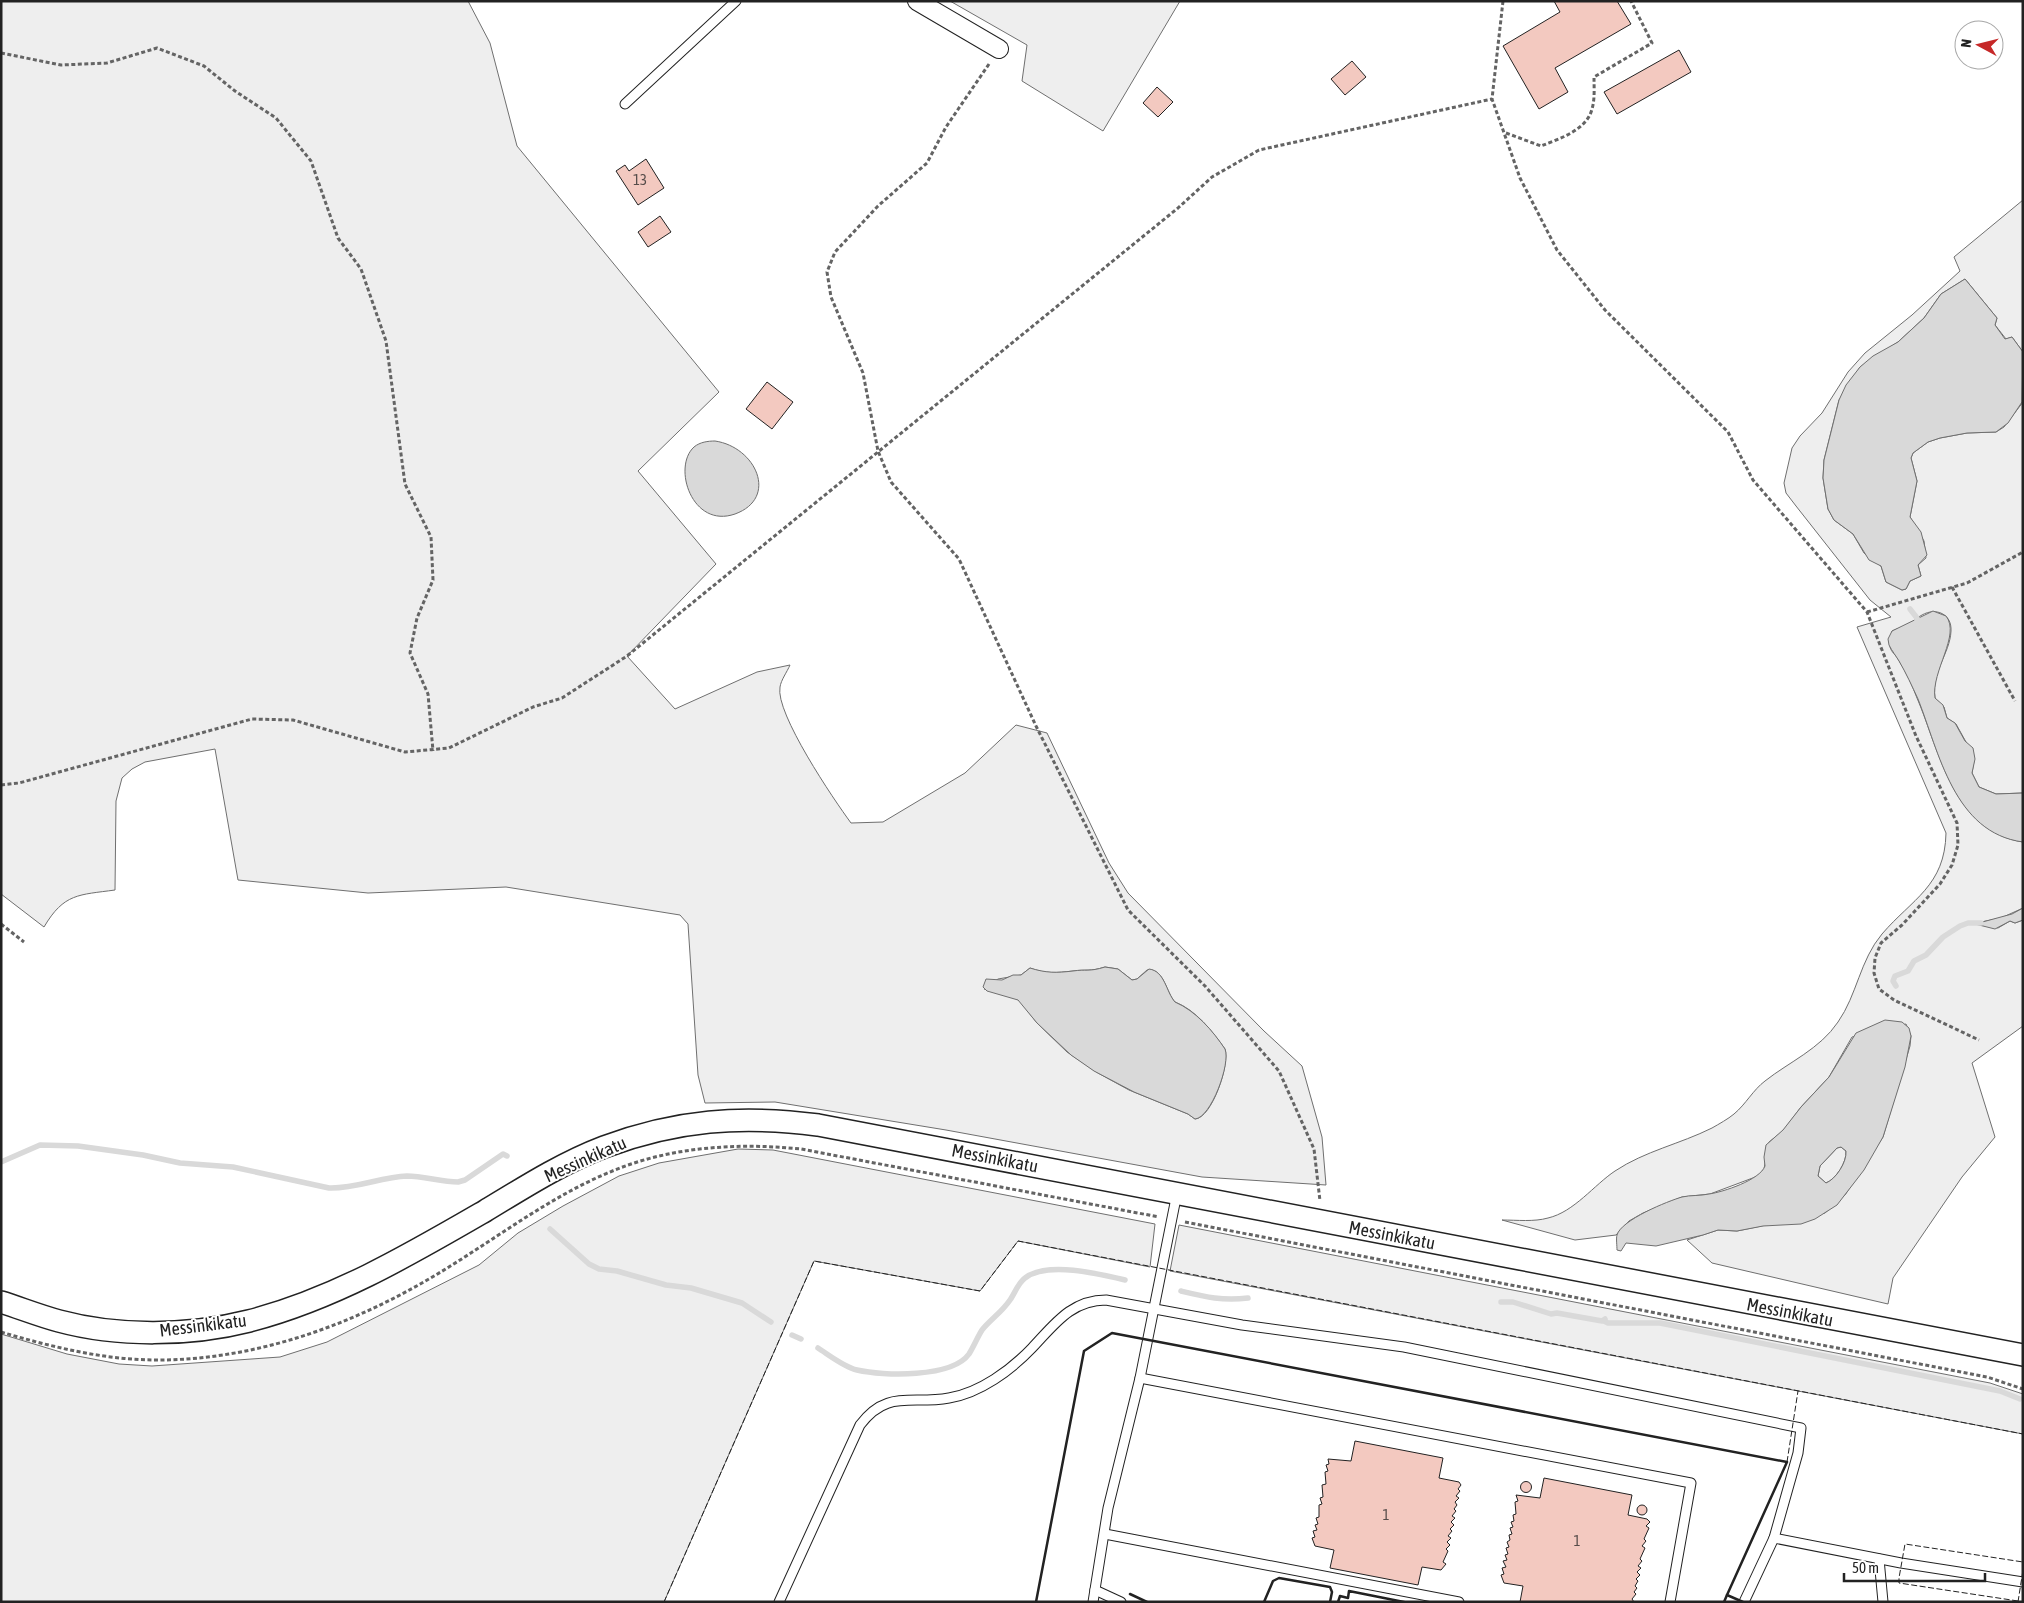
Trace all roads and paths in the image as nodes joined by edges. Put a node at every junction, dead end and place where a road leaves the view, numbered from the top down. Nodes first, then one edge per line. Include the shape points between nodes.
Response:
1 (736, 1) edge
2 (917, 1) edge
3 (1503, 1) edge
4 (1631, 1) edge
5 (999, 49) joint
6 (1, 52) edge
7 (1492, 99) junction
8 (625, 104) dead end
9 (1506, 133) junction
10 (878, 451) junction
11 (2023, 552) edge
12 (1952, 587) junction
13 (1868, 612) junction
14 (2015, 701) dead end
15 (433, 752) junction
16 (1, 785) edge
17 (1, 924) edge
18 (24, 942) dead end
19 (1979, 1040) dead end
20 (1177, 1193) junction
21 (1172, 1219) junction
22 (1322, 1221) junction
23 (1, 1302) edge
24 (1153, 1309) junction
25 (1, 1332) edge
26 (2023, 1355) edge
27 (1140, 1378) junction
28 (2023, 1389) edge
29 (1105, 1534) junction
30 (1774, 1538) junction
31 (1879, 1559) junction
32 (2023, 1582) edge
33 (1095, 1590) junction
34 (779, 1602) edge
35 (1093, 1602) edge
36 (1121, 1602) edge
37 (1459, 1602) edge
38 (1670, 1602) edge
39 (1744, 1602) edge
40 (1883, 1602) edge

1 - 8 lane
2 - 5 street
3 - 7 path
4 - 9 path via 1652,42 1594,78 1588,120 1566,137 1541,146
5 - 10 path via 946,127 927,162 878,206 835,252 827,272 831,297 863,373
6 - 15 path via 61,65 107,62 156,48 204,66 276,118 311,160 338,238 362,269 386,341 405,484 431,537 433,580 417,618 410,653 428,694
7 - 9 path
7 - 10 path via 1259,150 1212,176 1178,208
9 - 13 path via 1520,178 1557,250 1605,310 1728,432 1753,480
10 - 15 path via 627,656 562,698 533,707 449,748
10 - 22 path via 891,482 959,560 1036,726 1128,910 1205,986 1279,1071 1314,1149
11 - 12 path via 1967,584
12 - 13 path
12 - 14 path
13 - 19 path via 1916,736 1957,823 1958,845 1952,865 1940,884 1882,944 1875,958 1874,973 1879,989 1894,1000
15 - 16 path via 406,752 293,720 252,719 20,783
17 - 18 path
20 - 21 lane
20 - 22 street, Messinkikatu
20 - 23 street, Messinkikatu via 818,1125 755,1119 721,1120 672,1128 597,1150 551,1172 377,1272 313,1301 248,1322 186,1330 105,1330 60,1321
21 - 24 lane
21 - 25 path via 801,1149 740,1146 703,1149 648,1159 594,1180 534,1213 414,1288 313,1334 233,1354 157,1360 70,1351
21 - 28 path via 1987,1377
22 - 26 street, Messinkikatu
24 - 27 lane
24 - 30 lane via 1404,1347 1801,1428 1798,1453
24 - 34 lane via 1106,1300 1084,1303 1055,1321 1032,1349 994,1380 970,1393 948,1398 894,1401 877,1406 860,1425
27 - 29 lane via 1108,1508
27 - 38 lane via 1692,1484
29 - 33 lane
29 - 37 lane
30 - 31 lane
30 - 39 lane
31 - 32 lane
31 - 40 lane
33 - 35 lane
33 - 36 lane

